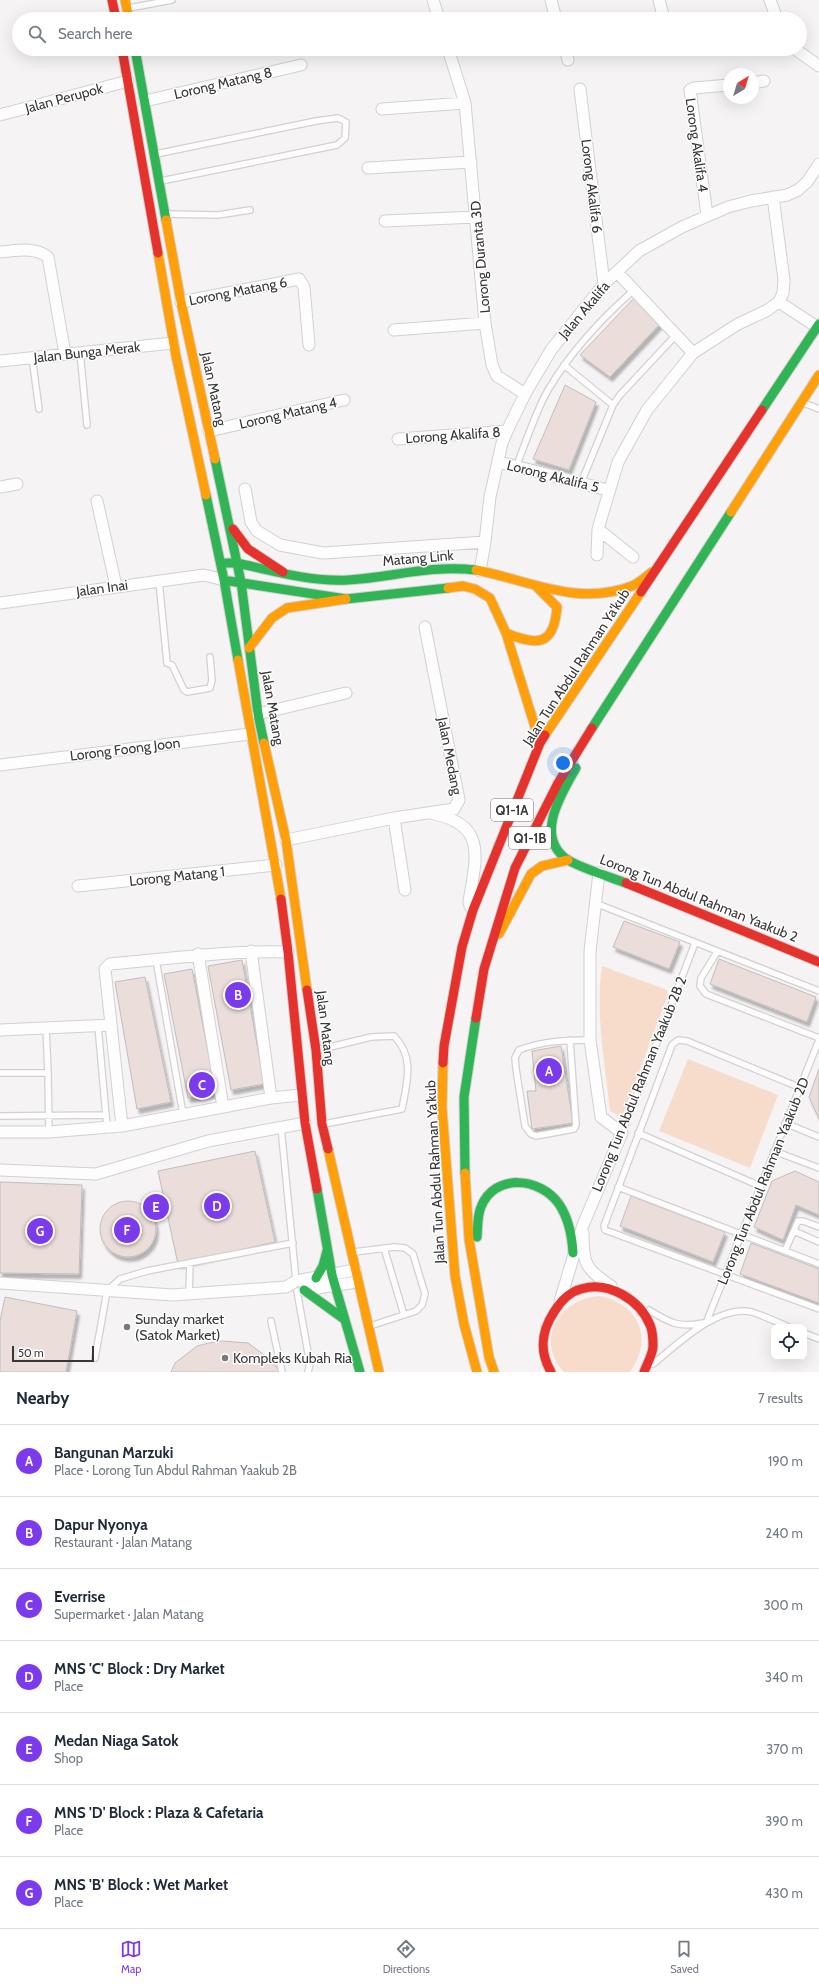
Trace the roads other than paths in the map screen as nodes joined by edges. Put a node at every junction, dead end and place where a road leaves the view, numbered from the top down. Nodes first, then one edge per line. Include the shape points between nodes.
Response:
1 (112, 0) edge
2 (172, 0) edge
3 (433, 0) edge
4 (551, 0) edge
5 (659, 0) edge
6 (770, 0) edge
7 (126, 4) edge
8 (115, 12) edge
9 (437, 12) edge
10 (554, 12) edge
11 (662, 12) edge
12 (774, 12) edge
13 (123, 56) edge
14 (136, 56) edge
15 (450, 56) edge
16 (805, 56) edge
17 (301, 65) dead end
18 (819, 66) edge
19 (128, 81) junction
20 (723, 86) edge
21 (580, 89) dead end
22 (145, 101) junction
23 (465, 103) junction
24 (382, 109) dead end
25 (0, 115) edge
26 (154, 154) junction
27 (471, 162) junction
28 (819, 164) edge
29 (368, 168) dead end
30 (159, 181) junction
31 (773, 197) junction
32 (250, 210) dead end
33 (165, 214) junction
34 (707, 215) junction
35 (476, 217) junction
36 (385, 221) dead end
37 (0, 252) edge
38 (616, 272) junction
39 (604, 284) junction
40 (634, 290) junction
41 (181, 302) junction
42 (779, 302) junction
43 (486, 323) junction
44 (818, 325) edge
45 (394, 330) dead end
46 (676, 335) junction
47 (173, 343) junction
48 (309, 345) dead end
49 (80, 352) junction
50 (693, 353) junction
51 (65, 354) junction
52 (32, 358) junction
53 (0, 360) edge
54 (564, 365) junction
55 (819, 375) edge
56 (525, 394) junction
57 (344, 400) dead end
58 (802, 402) junction
59 (613, 405) junction
60 (39, 409) dead end
61 (819, 409) edge
62 (87, 425) dead end
63 (507, 430) junction
64 (209, 431) junction
65 (398, 439) dead end
66 (498, 462) junction
67 (516, 466) junction
68 (581, 483) junction
69 (17, 484) dead end
70 (0, 487) edge
71 (245, 489) dead end
72 (608, 490) junction
73 (97, 501) dead end
74 (228, 517) junction
75 (598, 529) junction
76 (485, 542) junction
77 (597, 556) dead end
78 (633, 557) dead end
79 (221, 563) junction
80 (237, 563) junction
81 (658, 567) junction
82 (480, 570) junction
83 (283, 572) junction
84 (204, 575) junction
85 (224, 580) junction
86 (159, 581) junction
87 (241, 582) junction
88 (116, 586) junction
89 (535, 586) junction
90 (346, 599) junction
91 (0, 603) edge
92 (425, 627) dead end
93 (506, 633) junction
94 (249, 648) junction
95 (210, 657) dead end
96 (346, 693) dead end
97 (258, 714) junction
98 (250, 734) junction
99 (583, 742) junction
100 (540, 743) junction
101 (0, 765) edge
102 (426, 812) junction
103 (394, 818) junction
104 (286, 840) junction
105 (568, 860) junction
106 (276, 864) junction
107 (599, 873) junction
108 (78, 886) dead end
109 (405, 890) dead end
110 (595, 903) junction
111 (473, 910) junction
112 (695, 943) junction
113 (491, 945) junction
114 (251, 951) junction
115 (288, 952) junction
116 (717, 952) junction
117 (198, 954) junction
118 (156, 960) junction
119 (819, 962) edge
120 (819, 991) edge
121 (111, 1025) junction
122 (98, 1026) junction
123 (46, 1028) junction
124 (0, 1030) edge
125 (819, 1039) edge
126 (570, 1040) junction
127 (590, 1040) junction
128 (316, 1050) junction
129 (0, 1072) edge
130 (48, 1073) junction
131 (800, 1088) junction
132 (301, 1095) junction
133 (271, 1098) junction
134 (223, 1107) junction
135 (184, 1114) junction
136 (48, 1115) junction
137 (106, 1115) junction
138 (0, 1116) edge
139 (305, 1123) junction
140 (786, 1123) junction
141 (322, 1124) junction
142 (122, 1126) junction
143 (107, 1127) junction
144 (280, 1127) junction
145 (0, 1132) edge
146 (49, 1132) junction
147 (622, 1133) junction
148 (638, 1133) junction
149 (819, 1137) edge
150 (774, 1151) junction
151 (819, 1168) edge
152 (0, 1170) edge
153 (618, 1186) junction
154 (760, 1186) junction
155 (583, 1225) junction
156 (819, 1227) edge
157 (794, 1231) junction
158 (740, 1233) junction
159 (819, 1242) edge
160 (293, 1243) junction
161 (327, 1248) junction
162 (384, 1248) junction
163 (786, 1251) junction
164 (351, 1252) junction
165 (573, 1253) junction
166 (190, 1263) junction
167 (819, 1264) edge
168 (355, 1270) junction
169 (332, 1275) junction
170 (724, 1275) junction
171 (476, 1277) junction
172 (316, 1278) junction
173 (357, 1282) junction
174 (0, 1283) edge
175 (335, 1286) junction
176 (299, 1288) junction
177 (616, 1290) junction
178 (107, 1291) junction
179 (189, 1294) junction
180 (560, 1301) junction
181 (636, 1303) junction
182 (819, 1309) edge
183 (404, 1315) junction
184 (344, 1319) junction
185 (271, 1320) dead end
186 (706, 1323) junction
187 (782, 1324) edge
188 (368, 1327) junction
189 (807, 1334) edge
190 (819, 1339) edge
191 (95, 1358) dead end
192 (645, 1371) edge
193 (282, 1372) edge
194 (308, 1372) edge
195 (360, 1372) edge
196 (379, 1372) edge
197 (477, 1372) edge
198 (494, 1372) edge
199 (551, 1372) edge

1 - 8 main road
2 - 7 lane
3 - 9 street
4 - 10 street
5 - 11 street
6 - 12 street
13 - 19 main road, Jalan Matang
14 - 22 main road, Jalan Matang
15 - 23 street, Lorong Duranta 3D
16 - 18 street
17 - 22 street, Lorong Matang 8
19 - 25 street, Jalan Perupok
19 - 47 main road, Jalan Matang
20 - 34 street, Lorong Akalifa 4 via 690,90
21 - 39 street, Lorong Akalifa 6
22 - 26 main road, Jalan Matang
23 - 24 street
23 - 27 street, Lorong Duranta 3D
26 - 30 main road, Jalan Matang
26 - 30 lane via 316,120 338,118 346,122 345,138 337,146
27 - 29 street
27 - 35 street, Lorong Duranta 3D
28 - 31 street, Jalan Akalifa via 798,190 788,195
30 - 33 main road, Jalan Matang
31 - 34 street, Jalan Akalifa
31 - 42 street via 784,280
32 - 33 lane via 218,214
33 - 41 main road, Jalan Matang
34 - 38 street, Jalan Akalifa via 640,251
35 - 36 street
35 - 43 street, Lorong Duranta 3D
37 - 51 street via 30,249 42,252 48,257
38 - 39 street, Jalan Akalifa
38 - 40 street
39 - 56 street, Jalan Akalifa via 551,350
40 - 46 street
40 - 54 lane via 616,306
41 - 48 street, Lorong Matang 6 via 299,279 304,287
41 - 64 main road, Jalan Matang
42 - 44 street
42 - 50 street
43 - 45 street
43 - 56 street, Lorong Duranta 3D via 492,365 497,376
44 - 81 main road, Jalan Tun Abdul Rahman Ya'kub / Q1-1A
46 - 50 street
46 - 59 lane
47 - 49 street, Jalan Bunga Merak
47 - 79 main road, Jalan Matang
49 - 51 street, Jalan Bunga Merak
49 - 62 lane
50 - 72 street via 664,387 631,436
51 - 52 street, Jalan Bunga Merak
52 - 53 street, Jalan Bunga Merak
52 - 60 lane
54 - 59 lane
54 - 67 lane via 548,392
55 - 58 main road, Jalan Tun Abdul Rahman Ya'kub / Q1-1B
56 - 63 street, Jalan Akalifa
57 - 64 street, Lorong Matang 4
58 - 61 lane
58 - 99 main road, Jalan Tun Abdul Rahman Ya'kub / Q1-1B
59 - 68 lane
63 - 65 street, Lorong Akalifa 8
63 - 66 street, Jalan Akalifa
64 - 74 main road, Jalan Matang
66 - 67 street, Lorong Akalifa 5
66 - 76 street, Jalan Akalifa via 490,497
67 - 68 street, Lorong Akalifa 5
68 - 72 street, Lorong Akalifa 5
69 - 70 street
71 - 76 street via 251,522 257,531 280,545 323,552
72 - 75 street
73 - 88 street
74 - 80 main road, Jalan Matang
74 - 83 main road via 236,536 247,549
75 - 77 street
75 - 78 street
76 - 82 street, Jalan Akalifa
79 - 80 main road, Matang Link
79 - 84 street
79 - 85 main road, Jalan Matang
80 - 83 main road, Matang Link
80 - 87 main road, Jalan Matang
81 - 89 main road, Matang Link via 633,585 605,593 573,595
81 - 100 main road, Jalan Tun Abdul Rahman Ya'kub / Q1-1A
82 - 83 main road, Matang Link via 427,569 348,580 314,579
82 - 89 main road, Matang Link
84 - 85 street
84 - 86 street, Jalan Inai
85 - 87 main road
85 - 98 main road, Jalan Matang
86 - 88 street, Jalan Inai
86 - 95 lane via 167,664 172,666 184,690 187,692 210,688
87 - 90 main road via 290,592
87 - 94 main road, Jalan Matang
88 - 91 street, Jalan Inai
89 - 93 main road via 557,607 557,623 552,632 545,640 538,642
90 - 93 main road via 463,586 475,589 490,598
90 - 94 main road via 287,608 272,618
92 - 102 street, Jalan Medang via 459,800 454,809
93 - 100 main road
94 - 97 main road, Jalan Matang
96 - 97 street
97 - 104 main road, Jalan Matang
98 - 101 street, Lorong Foong Joon
98 - 106 main road, Jalan Matang
99 - 105 main road via 576,766 554,813 551,828 556,846
99 - 113 main road, Jalan Tun Abdul Rahman Ya'kub / Q1-1B via 558,783 515,868
100 - 111 main road, Jalan Tun Abdul Rahman Ya'kub / Q1-1A
102 - 103 street, Jalan Medang
102 - 111 street via 445,816 467,830 473,840 476,856 469,902
103 - 104 street, Jalan Medang
103 - 109 street
104 - 128 main road, Jalan Matang
105 - 107 main road, Lorong Tun Abdul Rahman Yaakub 2
105 - 113 main road via 542,866 531,874 503,929
106 - 108 street, Lorong Matang 1
106 - 115 main road, Jalan Matang
107 - 110 street
107 - 119 main road, Lorong Tun Abdul Rahman Yaakub 2
110 - 112 lane
110 - 127 street via 590,952
111 - 197 main road, Jalan Tun Abdul Rahman Ya'kub / Q1-1A via 462,947 444,1046 442,1108 455,1276
112 - 116 lane
112 - 147 lane, Lorong Tun Abdul Rahman Yaakub 2B 2
113 - 171 main road, Jalan Tun Abdul Rahman Ya'kub / Q1-1B via 484,969 464,1097 464,1163 469,1239
114 - 115 street
114 - 117 street
114 - 133 street
115 - 132 main road, Jalan Matang
116 - 120 lane
116 - 125 lane via 701,978 700,986 706,994
117 - 118 street
117 - 134 street
118 - 121 street via 110,964 105,969
118 - 135 lane
121 - 122 street
121 - 142 street
122 - 123 street
122 - 137 lane
123 - 124 street
123 - 130 lane
125 - 131 lane, Lorong Tun Abdul Rahman Yaakub 2D
126 - 126 lane via 533,1044 519,1050 515,1058 525,1126 536,1136 574,1129 576,1125
126 - 127 lane
127 - 147 street via 601,1117
128 - 141 main road, Jalan Matang
128 - 141 lane via 371,1037 394,1036 402,1044 408,1058 407,1085 402,1109
129 - 130 lane
130 - 136 lane
131 - 140 lane, Lorong Tun Abdul Rahman Yaakub 2D
131 - 148 lane via 687,1041 678,1040 672,1045
132 - 133 street
132 - 139 main road, Jalan Matang
133 - 134 street
134 - 135 street
135 - 142 street
136 - 137 lane
136 - 138 lane
136 - 146 lane
137 - 143 lane
139 - 144 street
139 - 161 main road, Jalan Matang
140 - 149 lane
140 - 150 lane, Lorong Tun Abdul Rahman Yaakub 2D
141 - 164 main road, Jalan Matang
142 - 143 street
143 - 146 street
144 - 152 street via 208,1141 96,1174
144 - 160 lane
145 - 146 street
147 - 155 street, Lorong Tun Abdul Rahman Yaakub 2B 2
148 - 153 lane
148 - 154 lane
150 - 151 lane
150 - 154 lane, Lorong Tun Abdul Rahman Yaakub 2D
153 - 158 lane
153 - 170 lane via 604,1226 605,1230
154 - 158 lane, Lorong Tun Abdul Rahman Yaakub 2D
155 - 165 street, Lorong Tun Abdul Rahman Yaakub 2B 2
155 - 177 street via 583,1254 587,1266 595,1276
156 - 157 lane via 798,1221
157 - 159 lane
157 - 163 lane
158 - 163 lane
158 - 170 lane, Lorong Tun Abdul Rahman Yaakub 2D
160 - 166 lane
160 - 176 lane
161 - 169 main road, Jalan Matang
161 - 172 main road via 323,1266
162 - 164 lane
162 - 183 lane
162 - 183 lane via 405,1248 413,1254 425,1294 422,1305 416,1311
163 - 167 lane
164 - 168 main road, Jalan Matang
165 - 171 main road via 565,1214 545,1189 518,1180 501,1184 482,1204 478,1222
165 - 180 street, Lorong Tun Abdul Rahman Yaakub 2B 2
166 - 178 lane via 120,1279
166 - 179 lane
168 - 169 street
168 - 173 main road, Jalan Matang
169 - 172 street
169 - 175 main road, Jalan Matang
170 - 182 lane
170 - 186 lane, Lorong Tun Abdul Rahman Yaakub 2D
171 - 198 main road, Jalan Tun Abdul Rahman Ya'kub / Q1-1B via 489,1357
172 - 176 street
173 - 175 street
173 - 188 main road, Jalan Matang
174 - 178 street
175 - 176 street
175 - 184 main road, Jalan Matang
176 - 179 street
176 - 184 main road
176 - 194 lane via 299,1313 310,1364
177 - 180 main road via 588,1286 570,1293
177 - 181 main road
178 - 179 street
178 - 191 lane
180 - 199 main road via 548,1318 542,1339 544,1360
181 - 186 lane via 669,1322 686,1327
181 - 192 main road via 649,1320 653,1340 650,1360
183 - 188 lane
184 - 195 main road, Jalan Matang
185 - 193 lane
186 - 187 lane via 719,1316 740,1311 752,1312
186 - 192 lane
188 - 196 main road, Jalan Matang
189 - 190 lane

